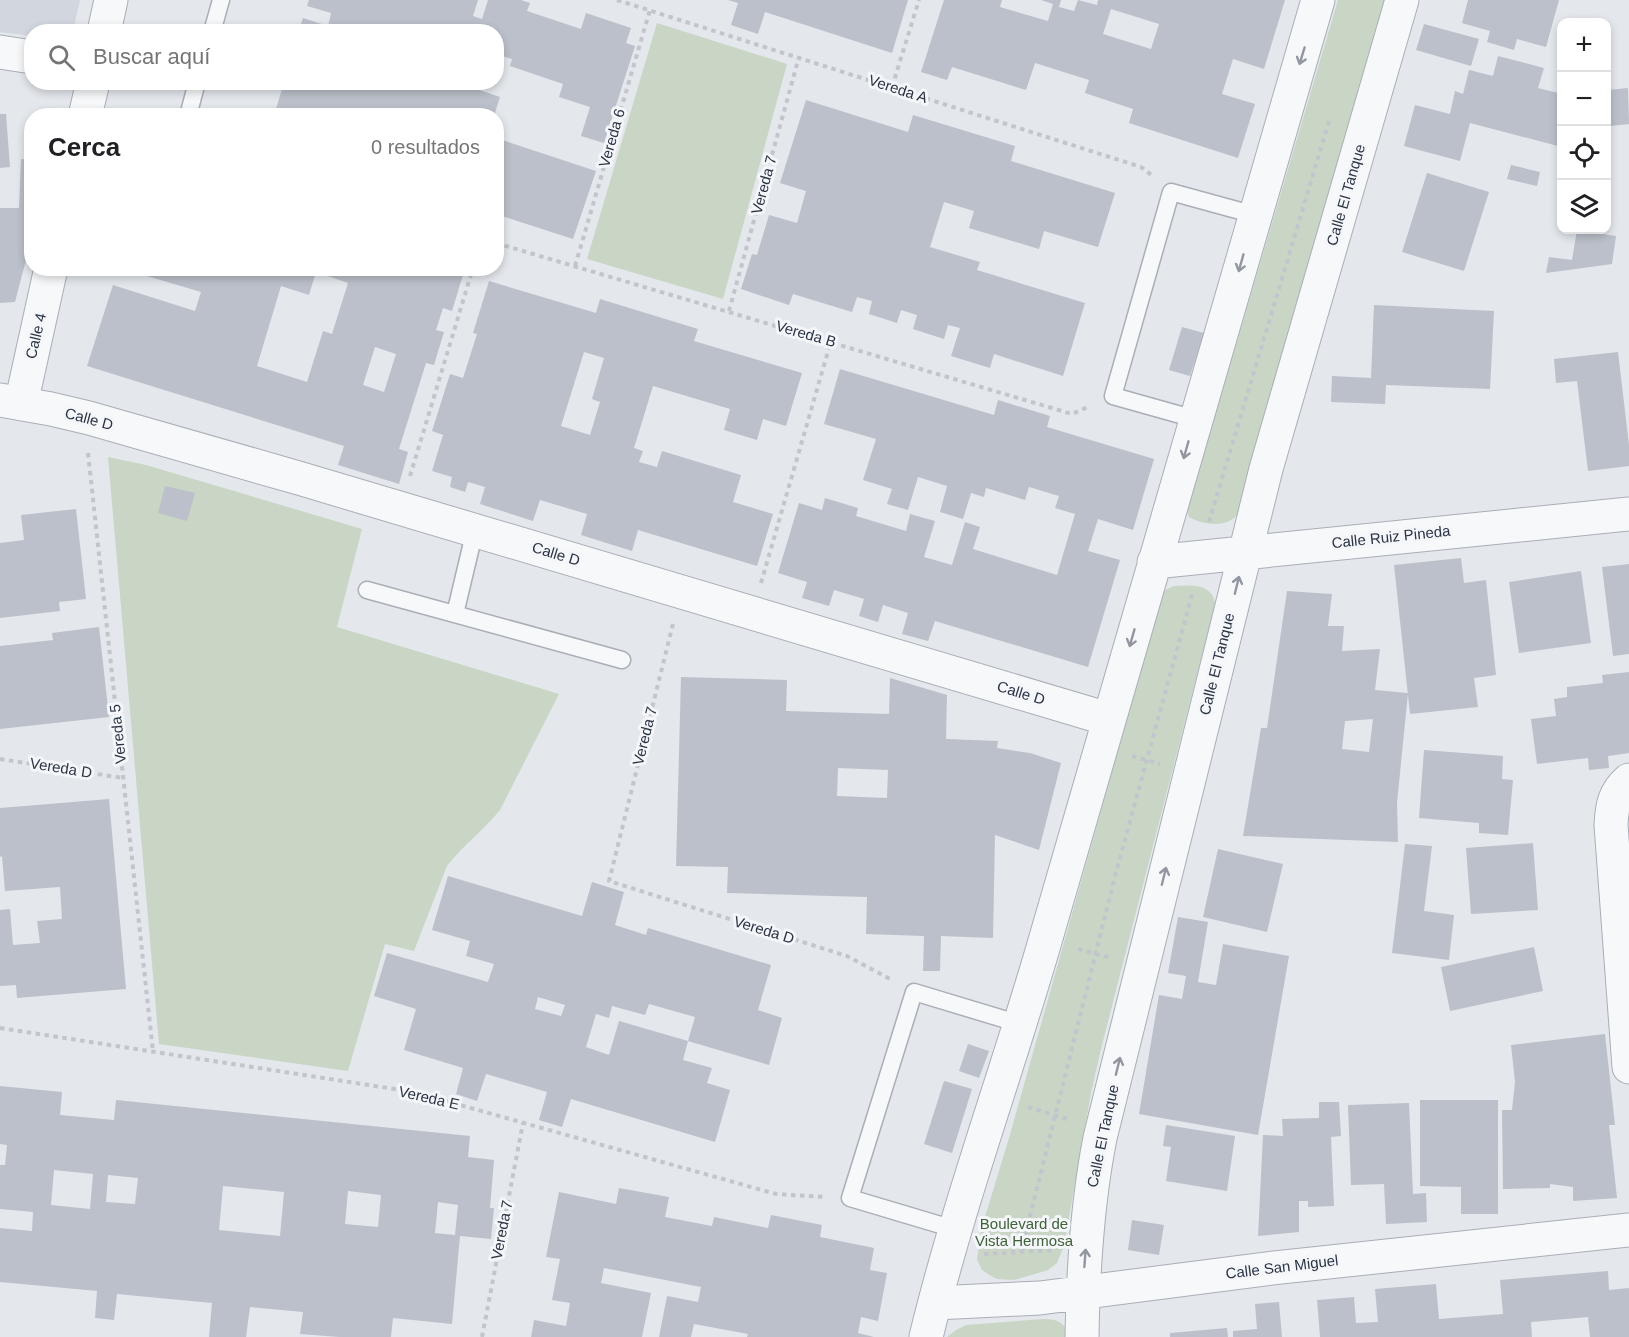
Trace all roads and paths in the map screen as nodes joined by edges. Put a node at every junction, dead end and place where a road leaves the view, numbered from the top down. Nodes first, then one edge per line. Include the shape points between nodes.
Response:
1 (111, 0) edge
2 (221, 0) edge
3 (617, 0) edge
4 (919, 0) edge
5 (1318, 0) edge
6 (1402, 0) edge
7 (650, 10) junction
8 (106, 24) edge
9 (214, 24) edge
10 (0, 52) edge
11 (24, 56) edge
12 (799, 57) junction
13 (892, 87) junction
14 (92, 90) edge
15 (196, 90) edge
16 (89, 108) edge
17 (190, 108) edge
18 (1368, 117) junction
19 (1171, 192) junction
20 (1254, 219) junction
21 (1295, 236) junction
22 (504, 245) edge
23 (1330, 247) junction
24 (575, 266) junction
25 (49, 276) edge
26 (471, 276) edge
27 (729, 312) junction
28 (831, 341) junction
29 (1212, 362) junction
30 (1254, 374) junction
31 (1290, 385) junction
32 (1113, 396) junction
33 (10, 402) edge
34 (84, 417) junction
35 (1195, 419) junction
36 (400, 508) junction
37 (1629, 513) edge
38 (475, 530) junction
39 (1245, 552) junction
40 (1202, 556) junction
41 (1154, 562) junction
42 (368, 590) dead end
43 (681, 592) junction
44 (752, 613) junction
45 (455, 615) junction
46 (622, 660) dead end
47 (1104, 733) junction
48 (0, 759) edge
49 (1147, 760) junction
50 (1190, 773) junction
51 (123, 778) junction
52 (1629, 780) edge
53 (609, 881) joint
54 (1045, 940) junction
55 (1096, 954) junction
56 (1142, 968) junction
57 (914, 992) junction
58 (1020, 1024) junction
59 (0, 1028) edge
60 (153, 1052) junction
61 (1629, 1067) edge
62 (996, 1098) junction
63 (1055, 1115) junction
64 (523, 1123) junction
65 (1102, 1129) junction
66 (850, 1198) junction
67 (1629, 1230) edge
68 (951, 1242) junction
69 (1086, 1249) junction
70 (1021, 1252) junction
71 (1083, 1291) junction
72 (935, 1303) junction
73 (482, 1337) edge
74 (926, 1337) edge
75 (1082, 1337) edge

1 - 8 street
2 - 9 lane
3 - 7 path, Vereda A
4 - 13 path
5 -> 20 street
6 - 18 street, Calle El Tanque
7 - 12 path, Vereda A
7 - 24 path, Vereda 6
10 - 11 street
12 - 13 path, Vereda A
12 - 27 path, Vereda 7
13 - 19 path, Vereda A via 1141,168
14 - 16 street
15 - 17 lane
18 - 21 path via 1333,107
18 - 23 street, Calle El Tanque
19 - 20 lane
19 - 32 lane
20 - 21 path
20 -> 29 street
21 - 23 path
21 - 30 path
22 - 24 path, Vereda B
23 - 31 street, Calle El Tanque
24 - 27 path, Vereda B
25 - 33 street, Calle 4
26 - 36 path
27 - 28 path, Vereda B
28 - 32 path, Vereda B via 1072,414
28 - 44 path
29 - 30 path
29 - 35 street
30 - 31 path
30 - 40 path
31 - 39 street, Calle El Tanque
32 - 35 lane
33 - 34 street, Calle D
34 - 36 street, Calle D
34 - 51 path, Vereda 5
35 -> 41 street
36 - 38 street, Calle D
37 - 39 street, Calle Ruiz Pineda
38 - 43 street, Calle D
38 - 45 lane
39 - 40 street, Calle Ruiz Pineda
50 -> 39 street, Calle El Tanque
40 - 41 street, Calle Ruiz Pineda
40 - 49 path
41 -> 47 street
42 - 45 lane
43 - 44 street, Calle D
43 - 53 path, Vereda 7
44 - 47 street, Calle D
45 - 46 lane
47 - 49 path
47 - 54 street
48 - 51 path, Vereda D
49 - 50 path
49 - 55 path
56 -> 50 street, Calle El Tanque
51 - 60 path, Vereda 5
52 - 61 street via 1613,802 1611,825
53 - 57 path, Vereda D via 848,956
54 - 55 path
54 - 58 street
55 - 56 path
55 - 63 path
65 -> 56 street, Calle El Tanque
57 - 58 lane
57 - 66 lane
58 - 62 street
59 - 60 path, Vereda E
60 - 64 path, Vereda E via 414,1092
62 - 63 path
62 - 68 street
63 - 65 path
63 - 70 path
64 - 66 path, Vereda E via 776,1194
64 - 73 path, Vereda 7
65 - 69 street, Calle El Tanque via 1091,1181
66 - 68 lane
67 - 71 street, Calle San Miguel
68 - 70 path
68 - 72 street
69 - 70 path
71 -> 69 street, Calle El Tanque
71 - 72 street, Calle San Miguel via 1030,1299
71 - 75 street, Calle El Tanque
72 - 74 street

